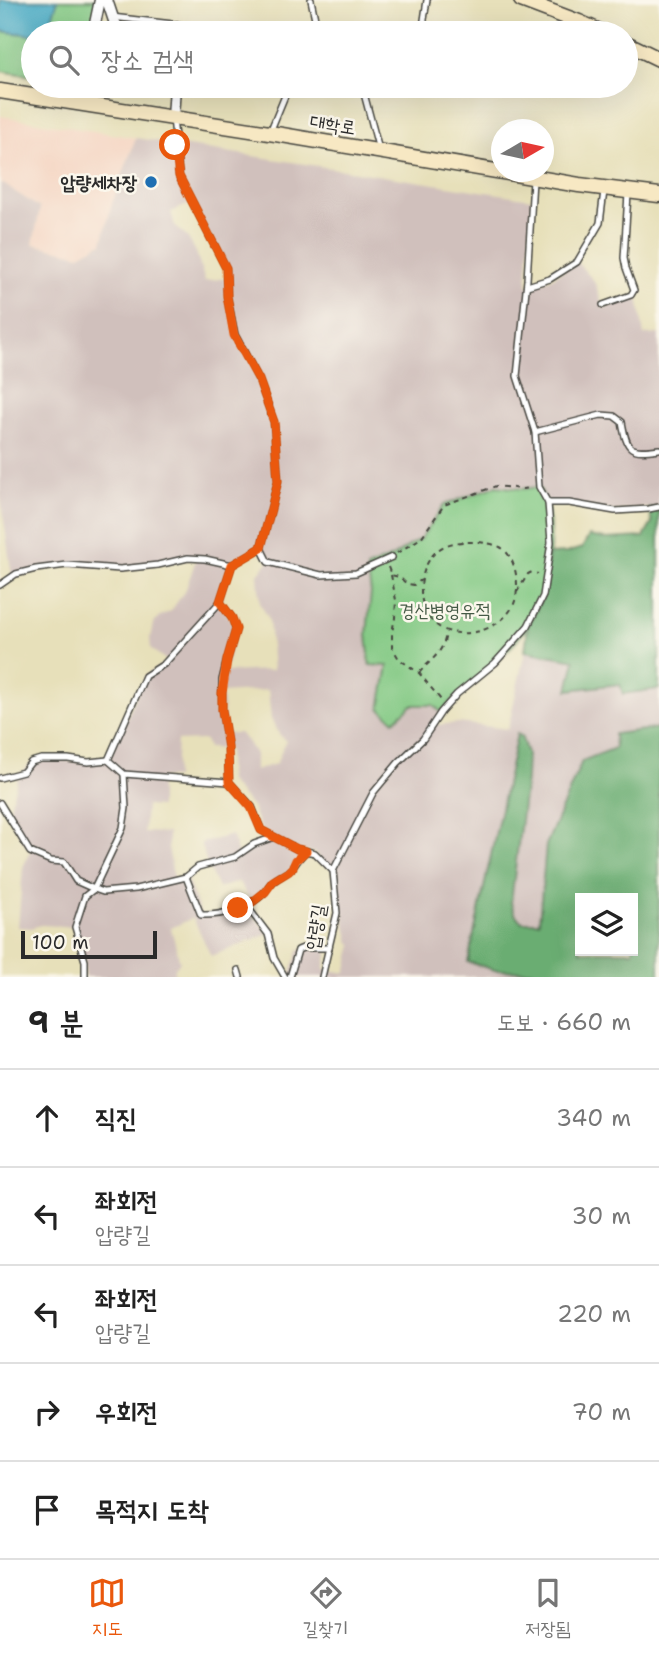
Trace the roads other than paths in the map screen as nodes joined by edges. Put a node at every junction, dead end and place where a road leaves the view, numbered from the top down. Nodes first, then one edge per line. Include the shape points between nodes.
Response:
1 (100, 0) edge
2 (107, 0) edge
3 (311, 0) edge
4 (428, 0) edge
5 (521, 0) edge
6 (113, 17) junction
7 (96, 21) edge
8 (115, 21) edge
9 (147, 21) edge
10 (315, 21) edge
11 (424, 21) edge
12 (576, 21) edge
13 (638, 49) edge
14 (659, 59) edge
15 (0, 91) edge
16 (21, 94) edge
17 (45, 98) edge
18 (84, 98) edge
19 (174, 98) edge
20 (284, 98) edge
21 (365, 98) edge
22 (84, 104) junction
23 (173, 118) junction
24 (270, 133) junction
25 (379, 151) junction
26 (491, 170) edge
27 (554, 180) edge
28 (533, 182) edge
29 (605, 188) junction
30 (628, 191) junction
31 (659, 195) edge
32 (527, 286) junction
33 (603, 304) dead end
34 (534, 432) junction
35 (659, 449) edge
36 (548, 503) junction
37 (659, 507) edge
38 (261, 548) junction
39 (388, 558) road end
40 (232, 565) junction
41 (0, 585) edge
42 (220, 602) junction
43 (108, 760) junction
44 (124, 775) junction
45 (0, 778) edge
46 (229, 782) junction
47 (0, 803) edge
48 (274, 837) junction
49 (306, 851) junction
50 (333, 871) junction
51 (186, 877) junction
52 (94, 890) junction
53 (246, 905) junction
54 (329, 948) junction
55 (238, 970) dead end
56 (85, 977) edge
57 (240, 977) edge
58 (288, 977) edge
59 (322, 977) edge

1 - 7 street
2 - 6 street
3 - 10 lane
4 - 11 lane
5 - 12 main road
6 - 8 street
6 - 9 lane
13 - 14 main road
15 - 16 main road, 대학로
17 - 22 main road, 대학로
18 - 22 street
19 - 23 street
20 - 24 lane
21 - 25 lane
22 - 23 main road, 대학로
23 - 24 main road, 대학로
23 - 38 lane via 179,176 226,268 234,335 259,380 274,422 278,481
24 - 25 main road, 대학로
25 - 26 main road, 대학로
27 - 29 main road, 대학로
28 - 32 lane
29 - 30 main road, 대학로
29 - 32 lane via 600,223 577,262 550,279
30 - 31 main road, 대학로
30 - 33 lane via 624,258 634,290
32 - 34 lane via 517,376
34 - 35 lane via 601,415 614,416 622,422 632,449
34 - 36 lane via 539,487
36 - 37 lane via 615,511
36 - 50 lane via 551,542 546,579 528,626 495,663 457,694 373,793
38 - 39 lane via 268,562 321,575 356,573
38 - 40 lane
40 - 41 lane via 187,558 120,569 68,565 16,574
40 - 42 lane
42 - 43 lane via 164,664 145,676
42 - 46 lane via 236,629 222,693
43 - 44 lane
43 - 45 lane via 41,759 23,772
44 - 46 lane
44 - 52 lane via 122,828
46 - 48 lane via 251,807 261,830
47 - 52 lane via 30,852 64,862 76,881
48 - 49 lane
48 - 51 lane via 235,858 198,867
49 - 50 lane via 315,853
49 - 53 lane via 288,872
50 - 54 lane, 압량길 via 337,913
51 - 52 lane via 136,889
51 - 53 lane via 201,915
52 - 56 lane via 85,896 75,927
53 - 58 lane via 268,934 274,958
54 - 58 lane via 298,950
54 - 59 lane, 압량길
55 - 57 lane

